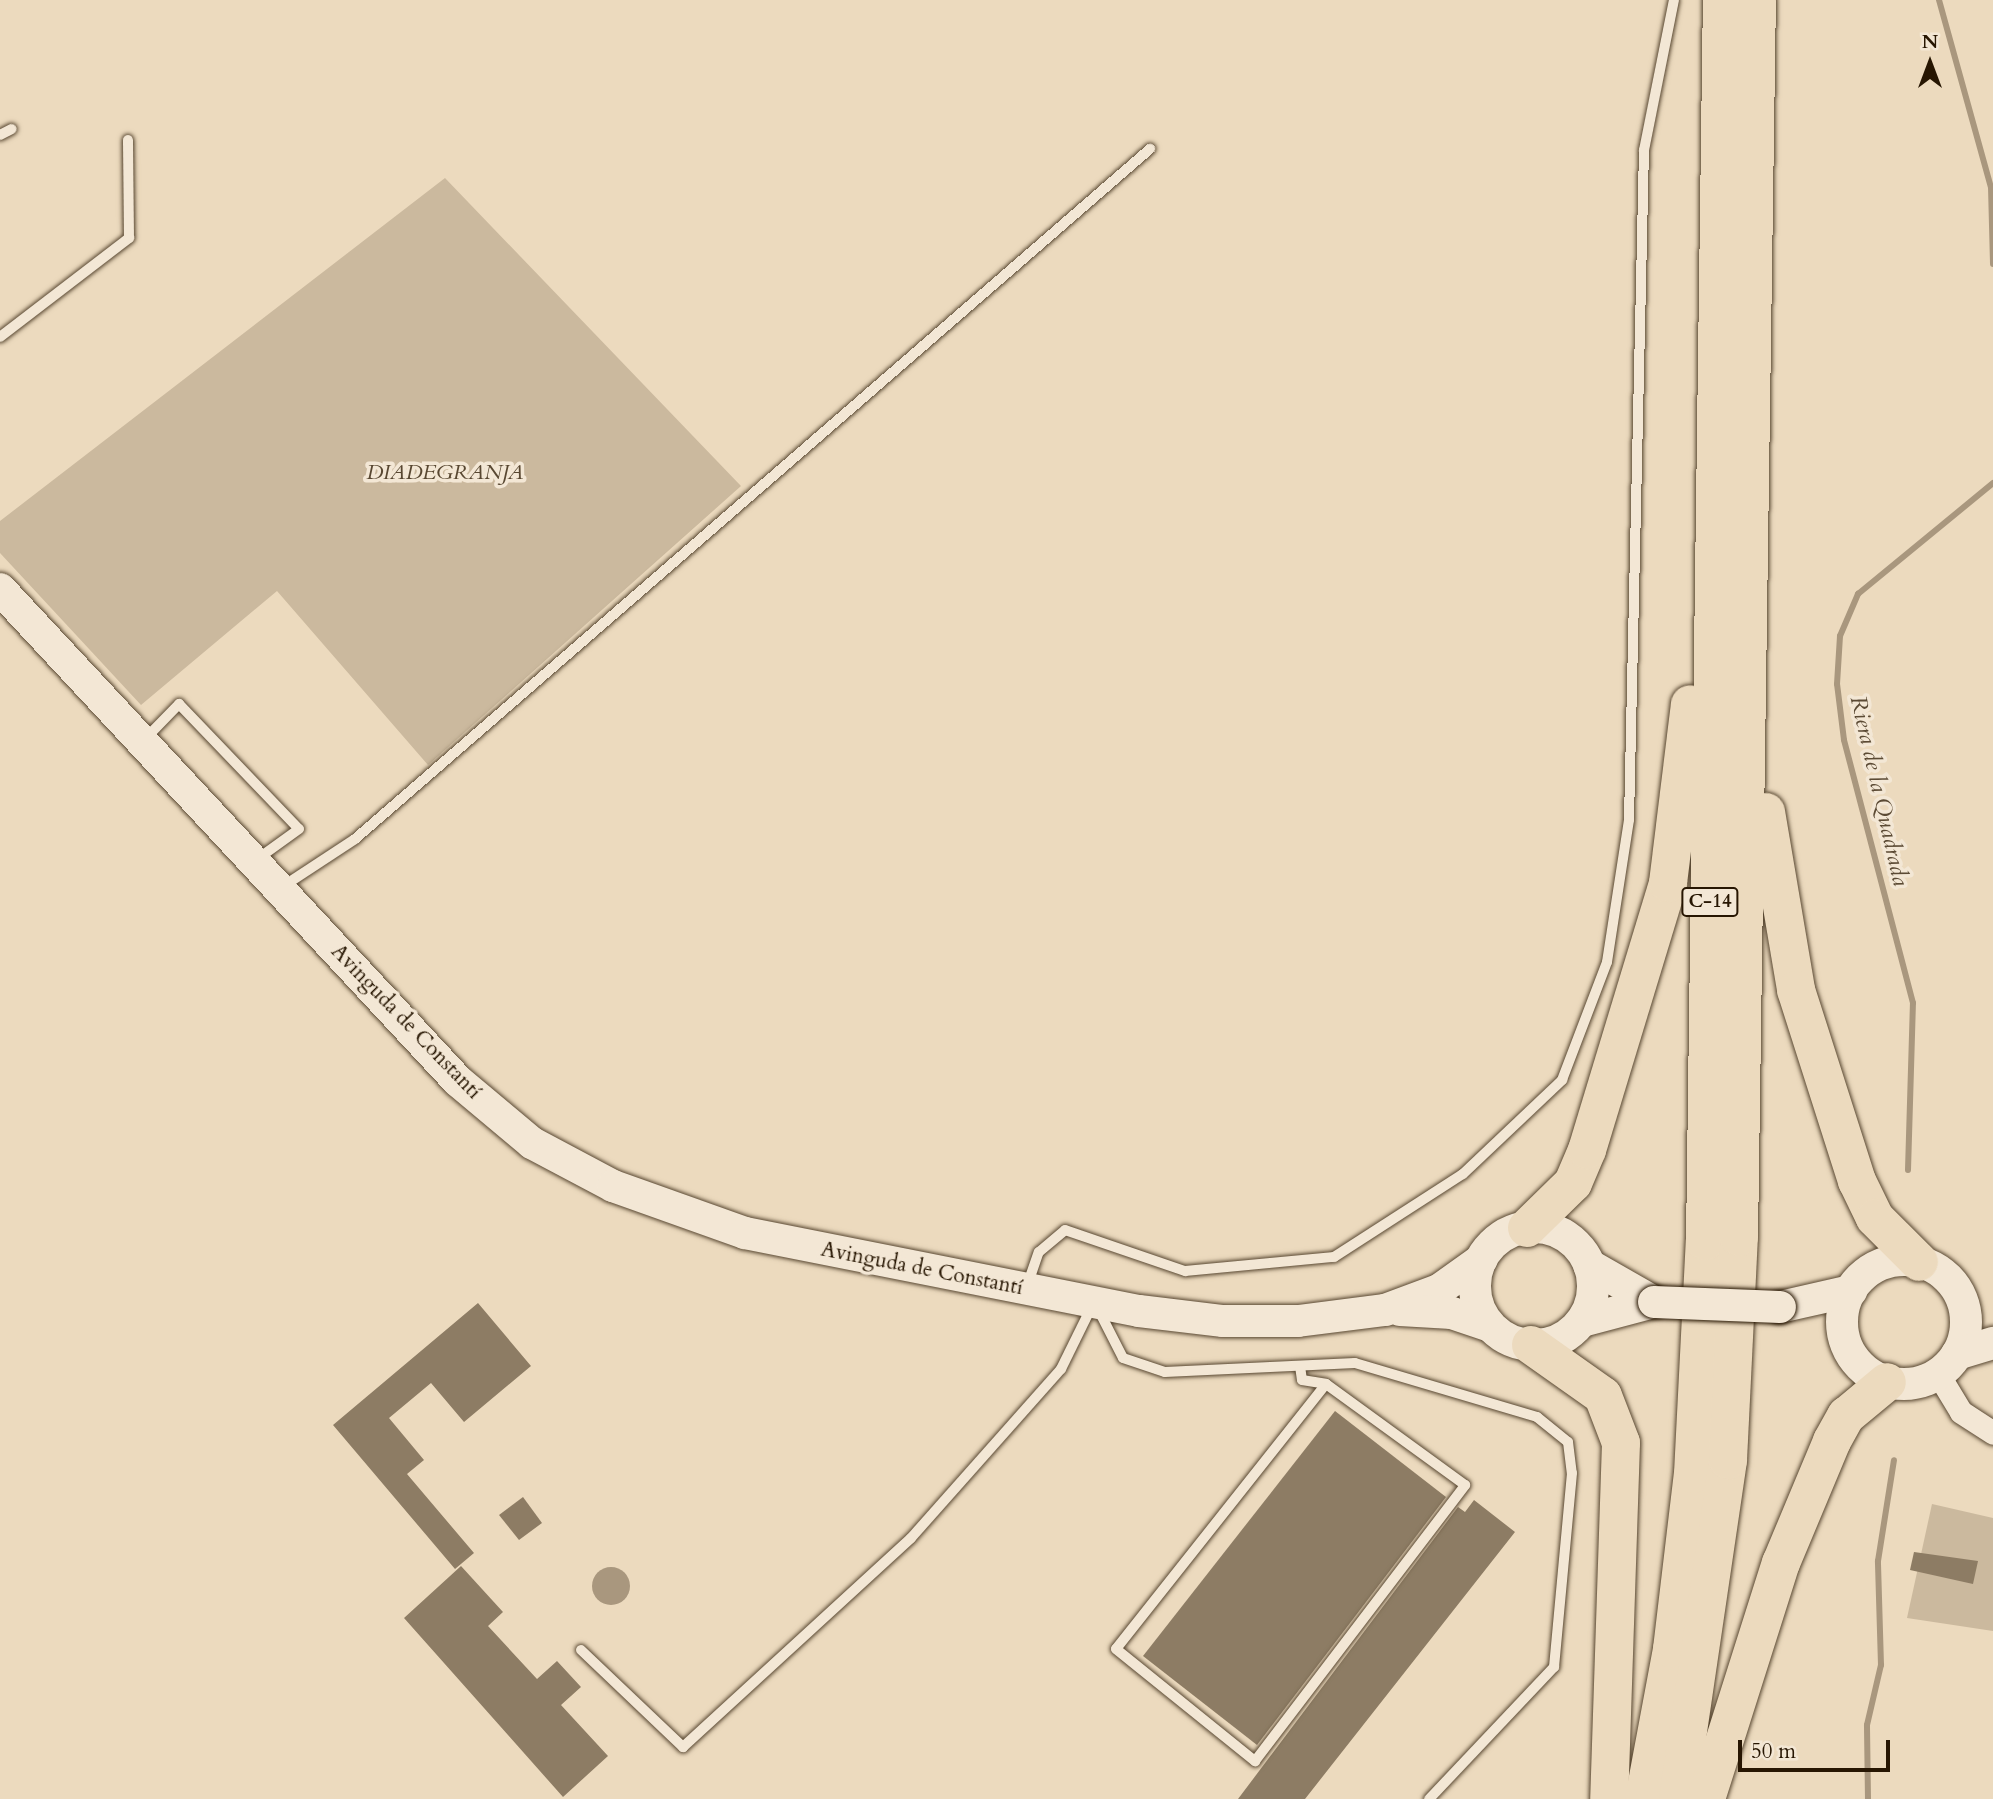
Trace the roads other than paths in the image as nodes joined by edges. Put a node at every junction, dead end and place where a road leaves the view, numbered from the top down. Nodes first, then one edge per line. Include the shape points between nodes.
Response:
1 (1674, 0) edge
2 (1722, 0) edge
3 (1757, 0) edge
4 (12, 129) dead end
5 (0, 135) edge
6 (128, 140) dead end
7 (1150, 149) dead end
8 (1718, 336) junction
9 (0, 337) edge
10 (0, 589) edge
11 (1751, 672) junction
12 (143, 740) junction
13 (254, 861) junction
14 (279, 888) junction
15 (1527, 1228) junction
16 (1481, 1260) junction
17 (1919, 1262) junction
18 (1589, 1265) junction
19 (1025, 1289) junction
20 (1851, 1291) junction
21 (1960, 1295) junction
22 (1094, 1301) junction
23 (1654, 1302) junction
24 (1780, 1307) junction
25 (1385, 1310) junction
26 (1993, 1314) edge
27 (1582, 1321) junction
28 (1490, 1325) junction
29 (1843, 1335) junction
30 (1993, 1343) edge
31 (1531, 1345) junction
32 (1948, 1364) junction
33 (1300, 1366) junction
34 (1887, 1382) junction
35 (1326, 1384) junction
36 (1993, 1433) edge
37 (581, 1650) dead end
38 (1429, 1799) edge
39 (1609, 1799) edge
40 (1644, 1799) edge
41 (1678, 1799) edge
42 (1706, 1799) edge

1 - 19 lane via 1644,150 1629,820 1607,962 1562,1080 1463,1174 1334,1257 1185,1271 1065,1230 1039,1252
2 - 8 highway, C-14
3 - 11 highway, C-14
4 - 5 lane
6 - 9 lane via 129,238
7 - 14 lane via 355,839
8 - 15 highway via 1687,741 1668,883 1587,1150 1566,1192
8 - 40 highway, C-14 via 1705,1241 1693,1474 1672,1648
10 - 12 main road, Avinguda de Constantí
11 - 17 highway via 1769,852 1797,990 1865,1203
11 - 41 highway, C-14 via 1728,1460
12 - 13 main road, Avinguda de Constantí
12 - 13 lane via 180,704 299,829
13 - 14 main road, Avinguda de Constantí
14 - 19 main road, Avinguda de Constantí via 458,1081 532,1143 613,1186 744,1233
15 - 16 main road via 1508,1233
15 - 18 main road via 1565,1236
16 - 25 main road via 1439,1290
16 - 28 main road via 1476,1298
17 - 20 main road via 1880,1265
17 - 21 main road via 1936,1269
18 - 23 main road
18 - 27 main road via 1592,1294
19 - 22 main road, Avinguda de Constantí
20 - 24 main road
20 - 29 main road
21 - 26 main road
21 - 32 main road via 1965,1325
22 - 25 main road, Avinguda de Constantí via 1255,1322
22 - 33 lane via 1123,1358 1165,1372
22 - 37 lane via 1061,1369 911,1538 683,1747
23 - 24 main road, bridge
23 - 27 main road
24 - 29 main road
25 - 28 main road via 1452,1313
27 - 31 main road via 1559,1339
28 - 31 main road
29 - 34 main road via 1859,1364
30 - 32 main road
31 - 39 highway via 1603,1396 1621,1443
32 - 34 main road via 1905,1384
32 - 36 street via 1961,1412
33 - 35 lane via 1302,1380
33 - 38 lane via 1355,1363 1537,1417 1568,1442 1572,1473 1554,1667
34 - 42 highway via 1846,1416 1832,1441 1781,1563
35 - 35 lane via 1116,1649 1255,1761 1465,1485

